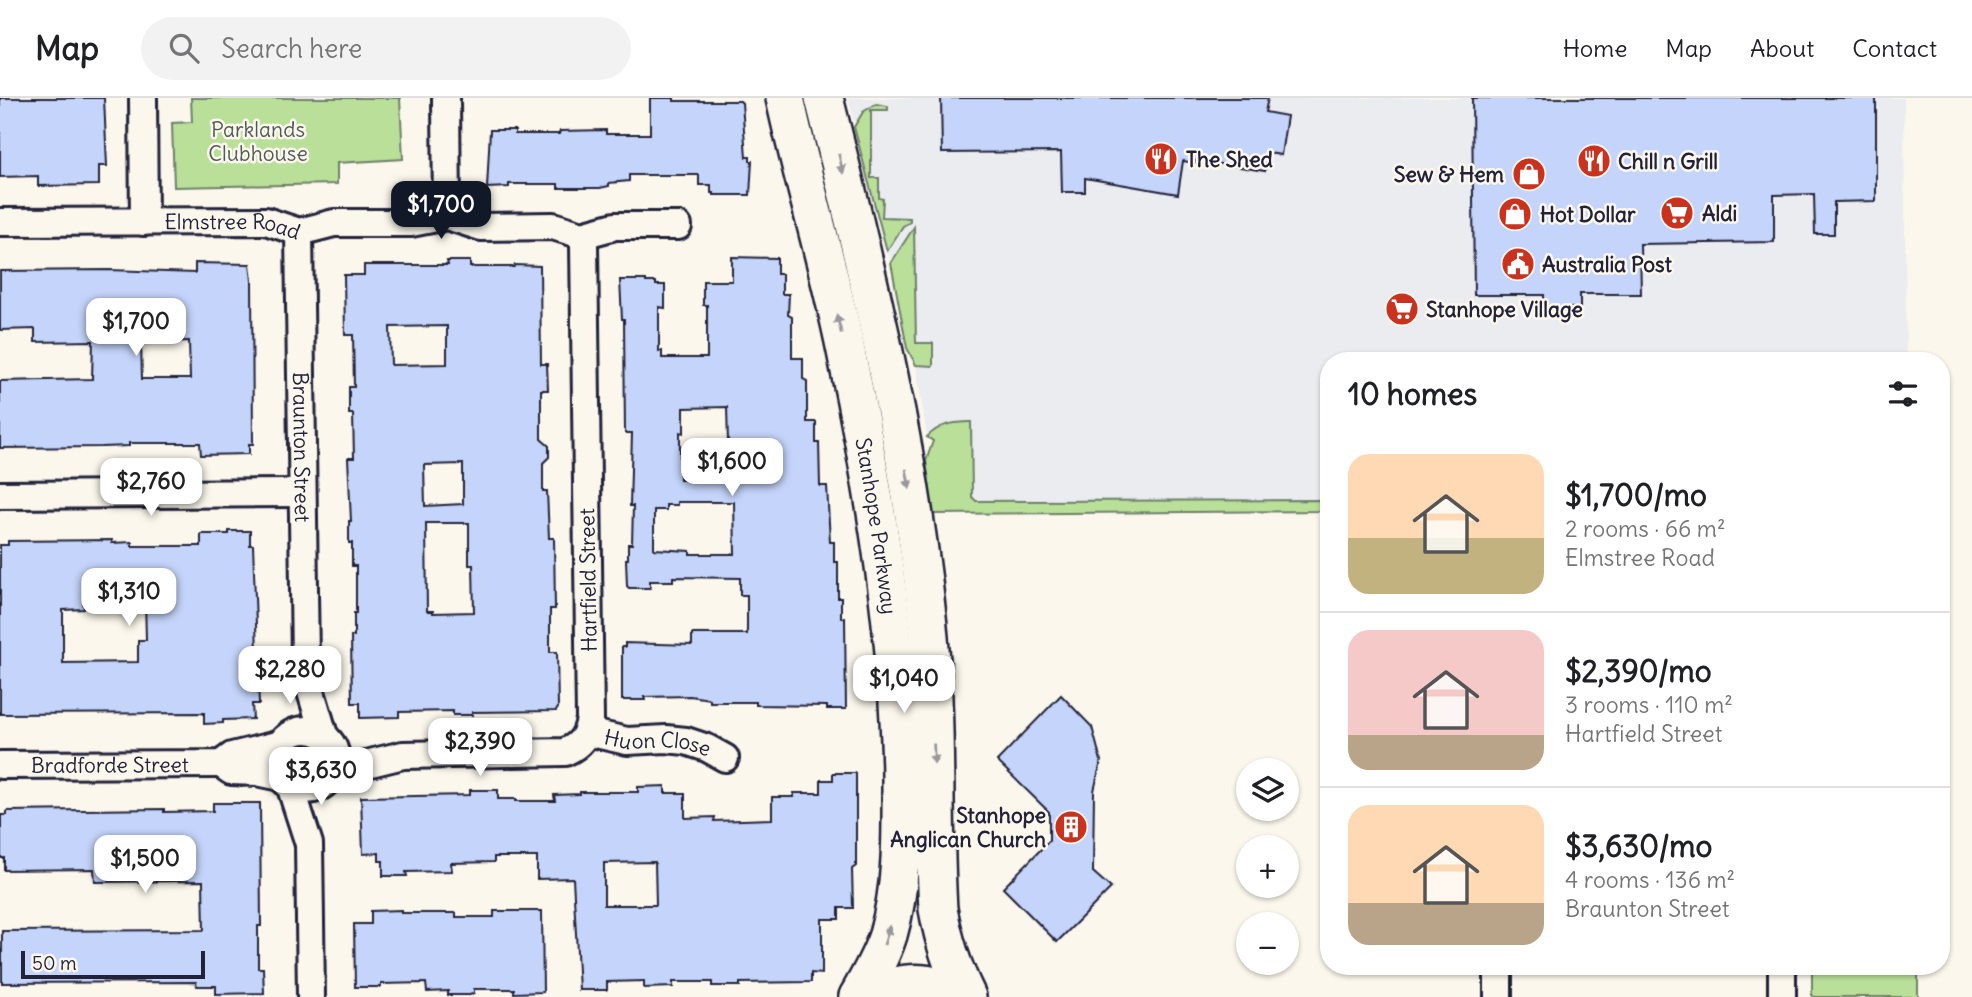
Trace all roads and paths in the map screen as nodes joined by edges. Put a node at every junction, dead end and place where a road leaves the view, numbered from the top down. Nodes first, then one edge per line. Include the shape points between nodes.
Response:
1 (143, 98) edge
2 (446, 98) edge
3 (785, 98) edge
4 (824, 98) edge
5 (447, 216) junction
6 (0, 222) edge
7 (144, 222) junction
8 (678, 226) dead end
9 (299, 233) junction
10 (582, 235) junction
11 (302, 493) junction
12 (0, 495) edge
13 (305, 661) junction
14 (587, 732) junction
15 (327, 738) junction
16 (284, 740) junction
17 (403, 755) junction
18 (725, 758) dead end
19 (221, 764) junction
20 (0, 765) edge
21 (286, 781) junction
22 (327, 782) junction
23 (309, 844) junction
24 (1498, 975) edge
25 (1782, 975) edge
26 (311, 997) edge
27 (858, 997) edge
28 (959, 997) edge
29 (967, 997) edge
30 (1498, 997) edge
31 (1782, 997) edge

1 - 7 street
2 - 5 street
27 -> 3 main road, Stanhope Parkway via 883,948 897,895 900,730 873,498 850,370
4 -> 29 main road, Stanhope Parkway via 885,353 911,498 931,660 938,909 951,965
5 - 9 street, Elmstree Road via 411,223 334,223
5 - 10 street, Elmstree Road via 481,227 553,226
6 - 7 street, Elmstree Road
7 - 9 street, Elmstree Road via 266,220
8 - 10 street via 615,226
9 - 11 street, Braunton Street
10 - 14 street, Hartfield Street
11 - 12 street
11 - 13 street, Braunton Street
13 - 15 street, Braunton Street
13 - 16 street, Braunton Street via 296,711
14 - 17 street via 573,749 556,754
14 - 18 street, Huon Close via 627,741 686,741
15 - 16 street via 306,730
15 - 17 street
15 - 22 street via 337,760
16 - 19 street, Bradforde Street via 232,756
16 - 21 street via 276,761
17 - 22 street via 354,767
19 - 20 street, Bradforde Street
19 - 21 street, Bradforde Street via 231,771 257,772
21 - 22 street via 307,790
21 - 23 street
22 - 23 street
23 - 26 street
24 - 30 street
25 - 31 street
27 - 28 main road via 916,983 937,986

